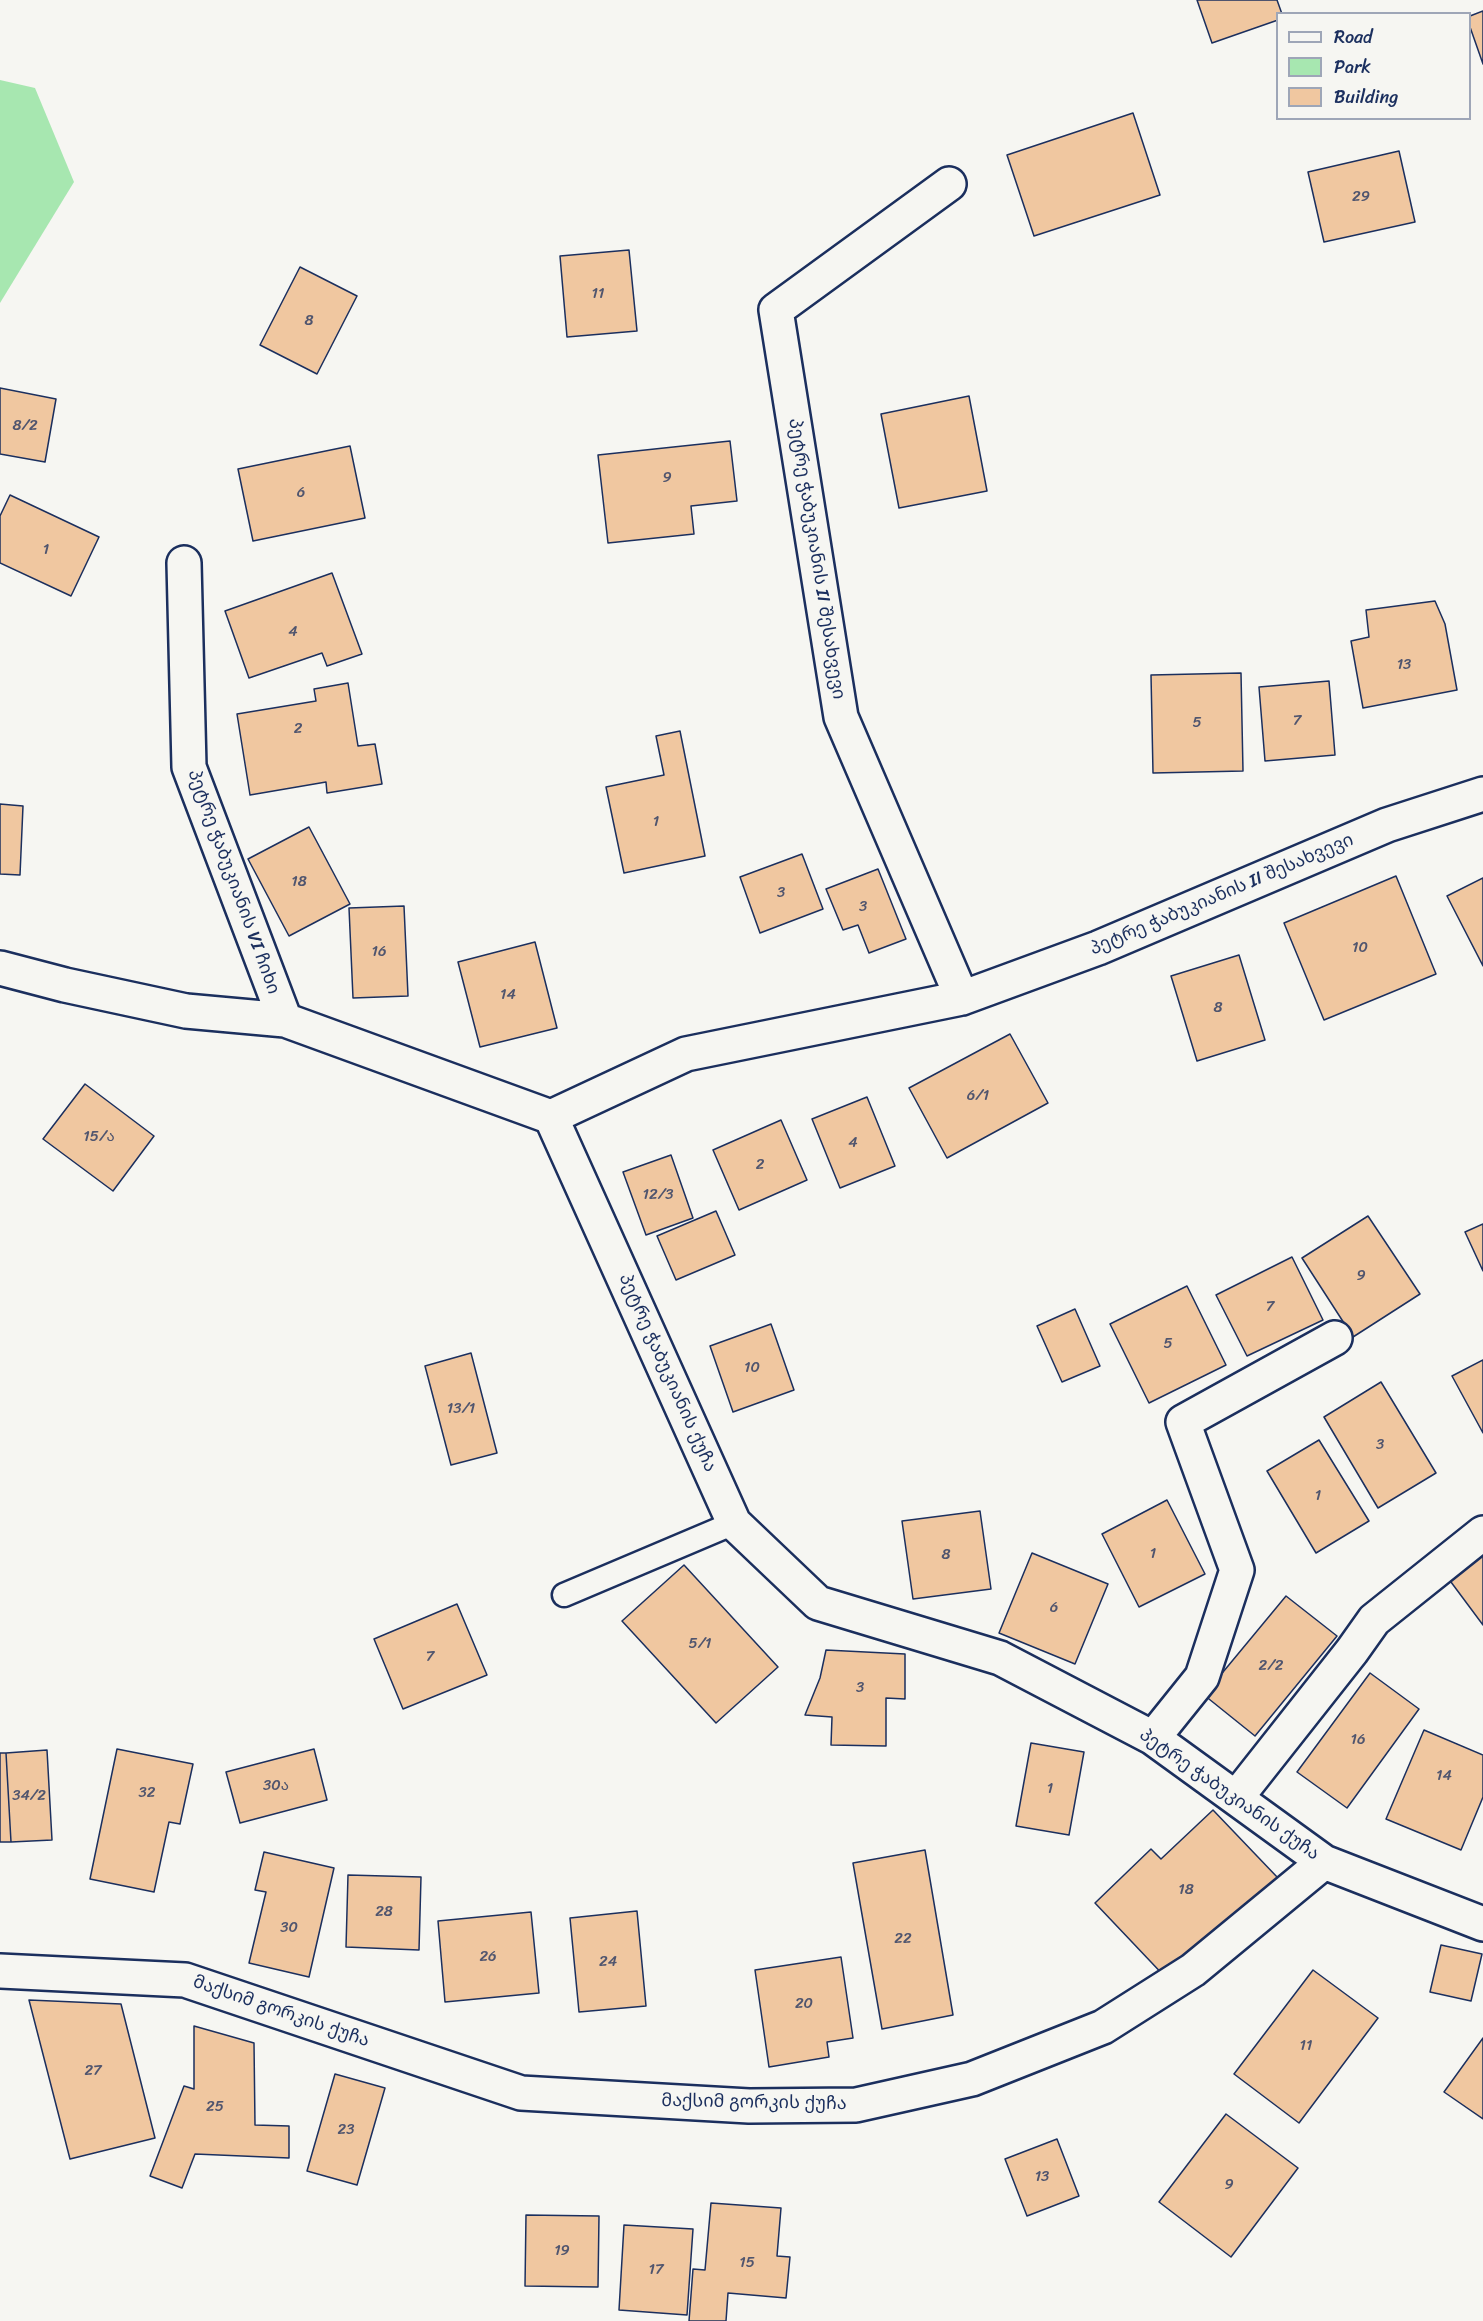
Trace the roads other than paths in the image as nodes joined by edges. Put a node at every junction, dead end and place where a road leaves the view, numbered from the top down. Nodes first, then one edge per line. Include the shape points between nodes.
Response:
1 (950, 184) dead end
2 (184, 563) dead end
3 (1483, 794) edge
4 (0, 968) edge
5 (962, 998) junction
6 (285, 1020) junction
7 (551, 1117) junction
8 (1335, 1338) dead end
9 (734, 1522) junction
10 (1483, 1533) edge
11 (564, 1595) dead end
12 (1153, 1738) junction
13 (1236, 1798) junction
14 (1324, 1862) junction
15 (1483, 1924) edge
16 (0, 1971) edge

1 - 5 street, პეტრე ჭაბუკიანის II შესახვევი via 776,310 841,717
2 - 6 street, პეტრე ჭაბუკიანის VI ჩიხი via 189,767
3 - 5 street, პეტრე ჭაბუკიანის II შესახვევი via 1387,825 1098,948
4 - 6 street via 186,1011
5 - 7 street, პეტრე ჭაბუკიანის II შესახვევი via 686,1054
6 - 7 street
7 - 9 street, პეტრე ჭაბუკიანის ქუჩა
8 - 12 street via 1183,1422 1237,1570 1202,1677
9 - 11 lane
9 - 12 street, პეტრე ჭაბუკიანის ქუჩა via 818,1604 1000,1658
10 - 13 street via 1374,1620
12 - 13 street, პეტრე ჭაბუკიანის ქუჩა
13 - 14 street, პეტრე ჭაბუკიანის ქუჩა
14 - 15 street
14 - 16 street, მაქსიმ გორკის ქუჩა via 1193,1970 1103,2027 972,2079 856,2105 749,2106 521,2093 185,1980

